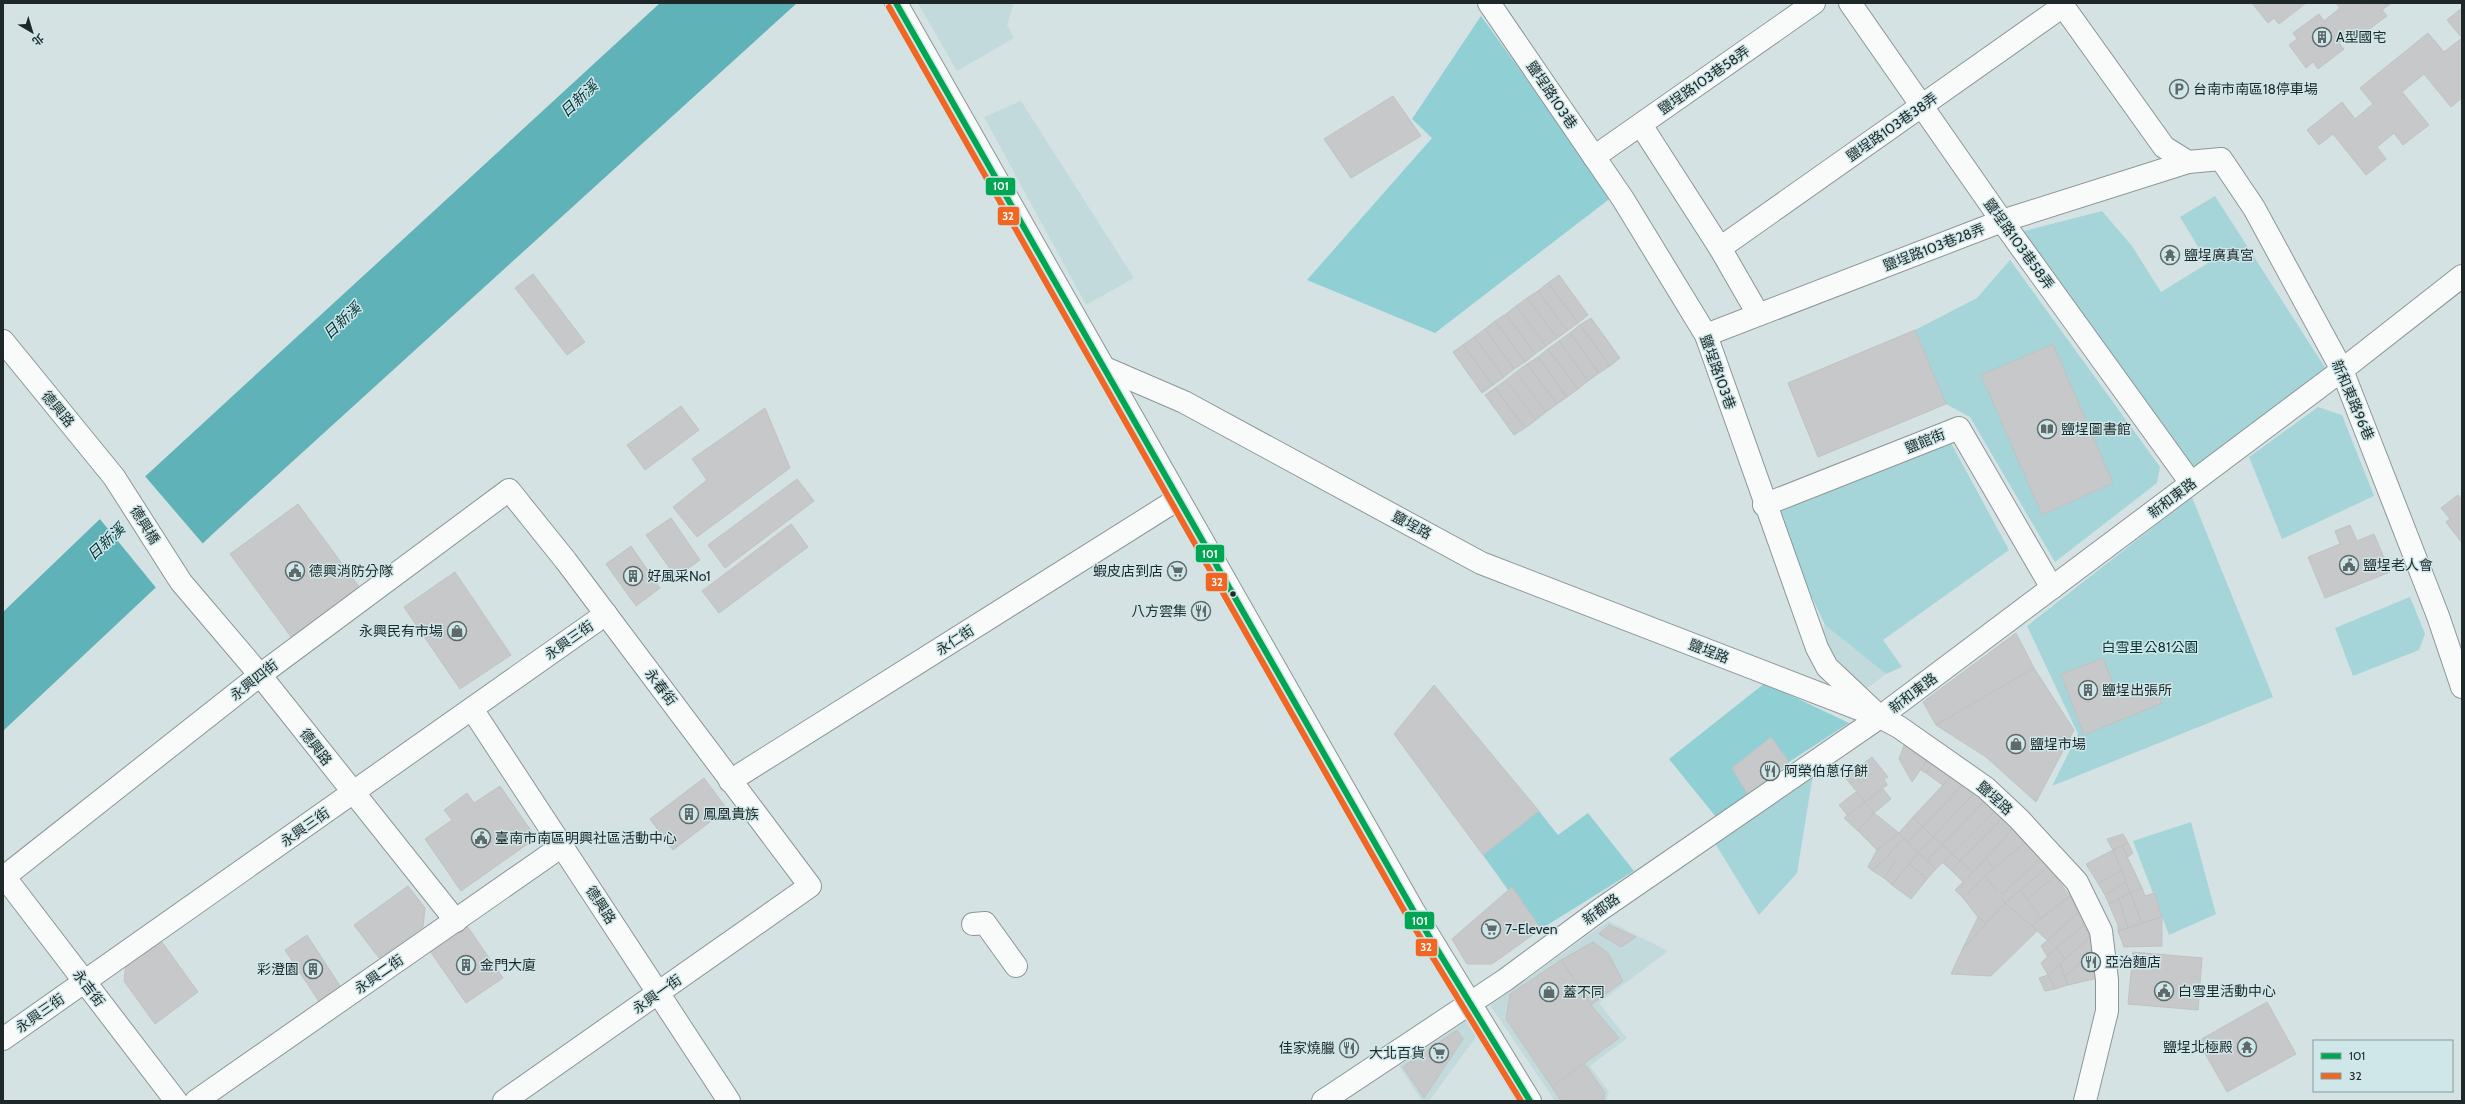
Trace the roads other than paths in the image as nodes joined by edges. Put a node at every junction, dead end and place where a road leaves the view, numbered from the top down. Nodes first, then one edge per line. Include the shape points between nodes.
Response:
1 (896, 3) edge
2 (1814, 3) edge
3 (1850, 3) edge
4 (2062, 4) edge
5 (1497, 6) edge
6 (1922, 106) junction
7 (1641, 126) junction
8 (1594, 157) junction
9 (2188, 162) junction
10 (2002, 221) junction
11 (1720, 248) junction
12 (2462, 276) edge
13 (1758, 314) junction
14 (1706, 335) junction
15 (3, 341) edge
16 (1105, 368) junction
17 (2342, 370) junction
18 (114, 477) joint
19 (2191, 483) junction
20 (509, 490) joint
21 (1178, 499) junction
22 (1764, 505) junction
23 (176, 574) joint
24 (2052, 588) junction
25 (606, 614) junction
26 (260, 675) junction
27 (2462, 687) edge
28 (472, 709) junction
29 (1880, 717) junction
30 (730, 781) junction
31 (353, 793) junction
32 (562, 846) junction
33 (4, 876) edge
34 (810, 886) joint
35 (456, 920) junction
36 (973, 924) dead end
37 (1016, 966) dead end
38 (85, 982) junction
39 (658, 993) junction
40 (1470, 1003) junction
41 (3, 1039) edge
42 (176, 1101) edge
43 (196, 1101) edge
44 (504, 1101) edge
45 (729, 1101) edge
46 (1323, 1101) edge
47 (1530, 1101) edge
48 (2085, 1101) edge

1 - 16 street
2 - 7 street, 鹽埕路103巷58弄
3 - 6 street, 鹽埕路103巷58弄
4 - 6 street, 鹽埕路103巷38弄
4 - 9 street via 2164,147
5 - 8 street, 鹽埕路103巷
6 - 10 street, 鹽埕路103巷58弄
6 - 11 street, 鹽埕路103巷38弄
7 - 8 street, 鹽埕路103巷58弄
7 - 11 street
8 - 14 street, 鹽埕路103巷 via 1623,199
9 - 10 street, 鹽埕路103巷28弄
9 - 17 street, 新和東路96巷 via 2221,160 2254,208
10 - 13 street, 鹽埕路103巷28弄
10 - 19 street, 鹽埕路103巷58弄
11 - 13 street
12 - 17 street, 新和東路
13 - 14 street, 鹽埕路103巷28弄
14 - 22 street, 鹽埕路103巷
15 - 18 street, 德興路
16 - 21 street
16 - 29 street, 鹽埕路 via 1184,402 1481,563
17 - 19 street, 新和東路
17 - 27 street, 新和東路96巷 via 2428,590
18 - 23 street, 德興橋
19 - 24 street, 新和東路
20 - 25 street, 永春街
20 - 26 street, 永興四街
21 - 30 street, 永仁街
21 - 40 street via 1413,910
22 - 24 street, 鹽館街 via 1959,428
22 - 29 street, 鹽埕路103巷 via 1817,648 1827,667
23 - 26 street, 德興路
24 - 29 street, 新和東路
25 - 28 street, 永興三街
25 - 30 street, 永春街
26 - 31 street, 德興路
26 - 33 street, 永興四街
28 - 31 street, 永興三街
28 - 32 street, 德興路
29 - 40 street, 新都路 via 1607,904
29 - 48 street, 鹽埕路 via 1899,727 1986,788 2019,819 2077,882 2101,931 2107,980 2107,1011
30 - 34 street, 永春街
31 - 35 street, 德興路
31 - 38 street, 永興三街
32 - 35 street, 永興二街
32 - 39 street, 德興路
33 - 38 street, 永吉街
34 - 39 street, 永興一街
35 - 43 street, 永興二街
36 - 37 street via 985,923
38 - 41 street, 永興三街
38 - 42 street, 永吉街
39 - 44 street, 永興一街
39 - 45 street, 德興路
40 - 46 street, 新都路
40 - 47 street

